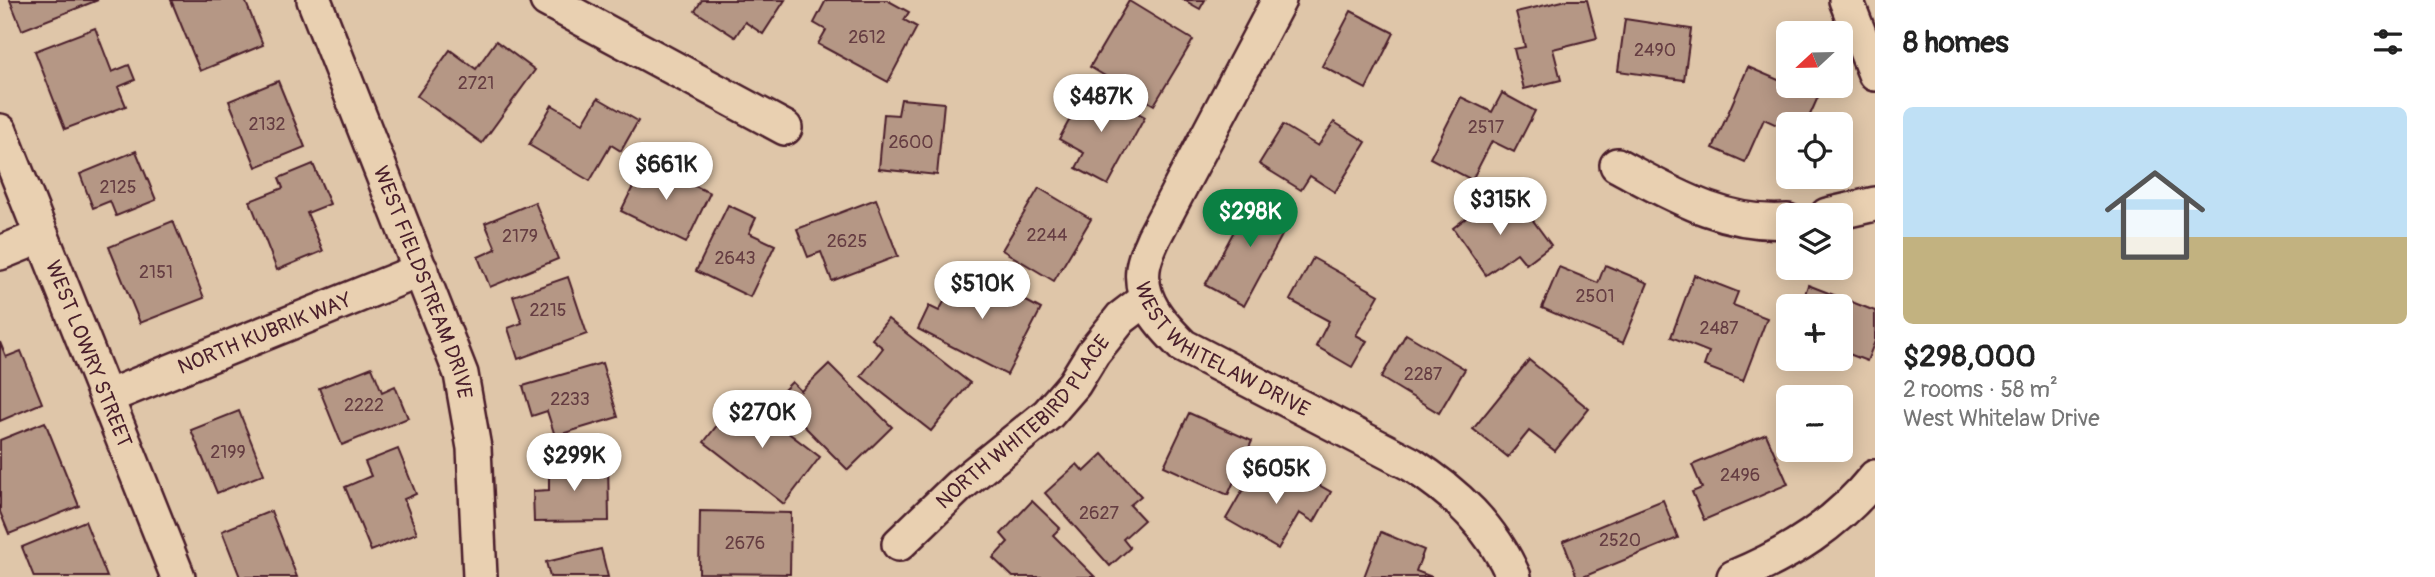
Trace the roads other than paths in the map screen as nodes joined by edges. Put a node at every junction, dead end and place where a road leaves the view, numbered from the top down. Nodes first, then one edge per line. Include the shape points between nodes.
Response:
1 (314, 0) edge
2 (547, 0) edge
3 (1279, 0) edge
4 (1846, 0) edge
5 (1875, 74) edge
6 (785, 128) dead end
7 (0, 131) edge
8 (1617, 165) dead end
9 (1875, 204) edge
10 (1853, 209) edge
11 (1776, 220) edge
12 (42, 236) junction
13 (0, 253) edge
14 (421, 270) junction
15 (1146, 299) junction
16 (107, 397) junction
17 (1875, 477) edge
18 (899, 544) dead end
19 (178, 577) edge
20 (480, 577) edge
21 (1514, 577) edge
22 (1734, 577) edge

1 - 14 street, WEST FIELDSTREAM DRIVE
2 - 6 street
3 - 15 street, WEST WHITELAW DRIVE via 1154,237 1142,268
4 - 5 street
7 - 12 street, WEST LOWRY STREET
8 - 11 street via 1709,211
9 - 10 street
12 - 13 street
12 - 16 street, WEST LOWRY STREET
14 - 16 street, NORTH KUBRIK WAY
14 - 20 street, WEST FIELDSTREAM DRIVE via 461,374 474,448
15 - 18 street, NORTH WHITEBIRD PLACE via 1121,318 1048,414 959,486
15 - 21 street, WEST WHITELAW DRIVE via 1162,326 1183,346 1439,482 1487,530
16 - 19 street, WEST LOWRY STREET
17 - 22 street via 1840,516 1813,537

